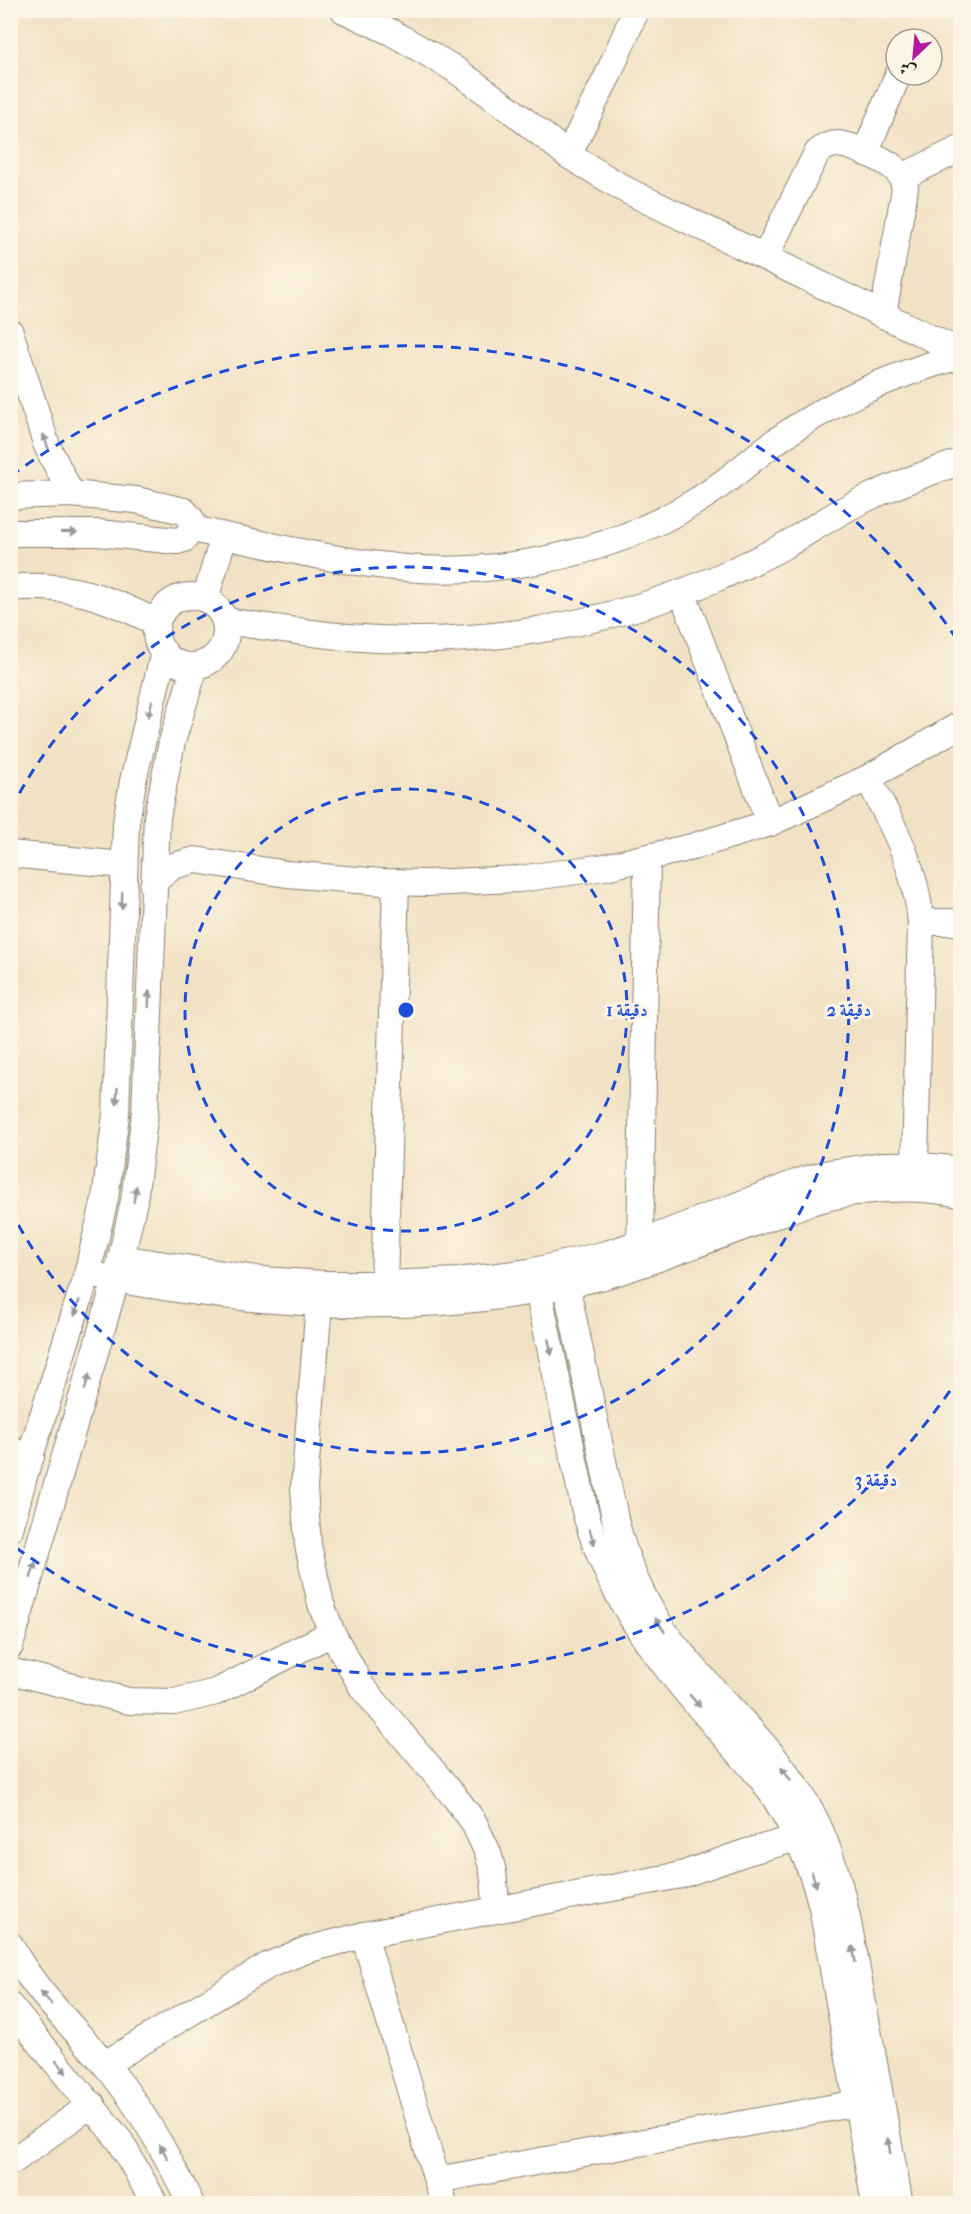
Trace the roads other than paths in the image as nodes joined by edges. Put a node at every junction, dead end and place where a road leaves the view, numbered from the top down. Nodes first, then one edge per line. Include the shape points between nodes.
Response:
1 (344, 10) edge
2 (636, 10) edge
3 (893, 87) edge
4 (960, 149) edge
5 (865, 153) junction
6 (568, 155) junction
7 (902, 177) junction
8 (765, 257) junction
9 (883, 315) junction
10 (10, 332) edge
11 (960, 354) edge
12 (960, 462) edge
13 (71, 494) junction
14 (10, 496) edge
15 (192, 529) junction
16 (10, 533) edge
17 (225, 536) junction
18 (10, 588) edge
19 (682, 592) junction
20 (205, 599) junction
21 (225, 621) junction
22 (157, 623) junction
23 (164, 652) junction
24 (195, 666) junction
25 (960, 725) edge
26 (868, 778) junction
27 (157, 817) junction
28 (770, 824) junction
29 (10, 854) edge
30 (647, 859) junction
31 (195, 860) junction
32 (123, 865) junction
33 (396, 882) junction
34 (153, 886) junction
35 (921, 922) junction
36 (960, 922) edge
37 (915, 1165) junction
38 (960, 1170) edge
39 (960, 1194) edge
40 (640, 1243) junction
41 (119, 1269) junction
42 (87, 1274) junction
43 (384, 1284) junction
44 (566, 1284) junction
45 (538, 1290) junction
46 (319, 1303) junction
47 (19, 1464) edge
48 (10, 1529) edge
49 (332, 1633) junction
50 (10, 1646) edge
51 (10, 1671) edge
52 (798, 1838) junction
53 (497, 1910) junction
54 (364, 1935) junction
55 (10, 1945) edge
56 (10, 2006) edge
57 (105, 2064) junction
58 (857, 2103) junction
59 (92, 2104) junction
60 (10, 2163) edge
61 (440, 2192) edge
62 (156, 2204) edge
63 (191, 2204) edge
64 (875, 2204) edge
65 (900, 2204) edge

1 - 6 street via 453,68
2 - 6 street via 609,75
3 - 5 street
4 - 7 street
5 - 7 street via 896,169
5 - 8 street via 837,144 817,153
6 - 8 street via 626,190
7 - 9 street via 904,188
8 - 9 street
9 - 11 street
13 -> 10 street via 47,446
11 - 17 street via 899,375 836,404 777,441 693,504 628,535 559,556 488,567 416,569 344,560
12 - 19 street via 887,489 751,562
13 - 14 street
13 - 15 street via 136,500 184,511 191,519
16 -> 15 street via 98,533 177,541
15 - 17 street
17 - 20 street
18 - 22 street via 55,588 96,596
19 - 21 street via 607,616 464,638 348,637
19 - 28 street
20 - 21 street via 214,604
20 - 22 street via 195,596 176,600
21 - 24 street via 225,642 220,651
22 - 23 street
23 - 24 street via 177,663
23 -> 32 street via 133,781
24 - 27 street via 172,742
25 - 26 street
26 - 28 street
26 - 35 street via 910,862
27 - 31 street
27 - 34 street
28 - 30 street
29 - 32 street
30 - 33 street via 519,879
30 - 40 street
31 - 33 street via 287,874
31 - 34 street via 173,866
32 -> 42 street via 116,1114 105,1199
33 - 43 street
41 -> 34 street via 134,1201 145,1112
35 - 36 street
35 - 37 street
37 - 38 street
37 - 40 street via 882,1165 801,1181
39 - 44 street via 899,1188 839,1194 640,1264
40 - 43 street via 530,1272 458,1281
41 - 42 street
41 - 43 street
41 - 46 street via 260,1298
50 -> 41 street
42 -> 47 street
44 - 45 street
65 -> 44 street via 845,1905 830,1854 793,1783 678,1649 640,1589 616,1523
45 - 46 street via 415,1303
45 -> 52 street via 584,1507 601,1562 641,1635 762,1779
46 - 49 street via 305,1516 313,1575
47 - 48 street
49 - 51 street via 216,1692 174,1702 129,1701
49 - 53 street via 362,1687 473,1821 493,1872
52 - 53 street via 681,1875
52 -> 58 street via 822,1907
53 - 54 street
54 - 57 street via 306,1950 269,1965
54 - 61 street
57 -> 55 street via 44,1996
56 -> 59 street
63 -> 57 street via 146,2121
58 - 61 street
58 - 64 street
59 - 60 street
59 - 62 street via 120,2141

